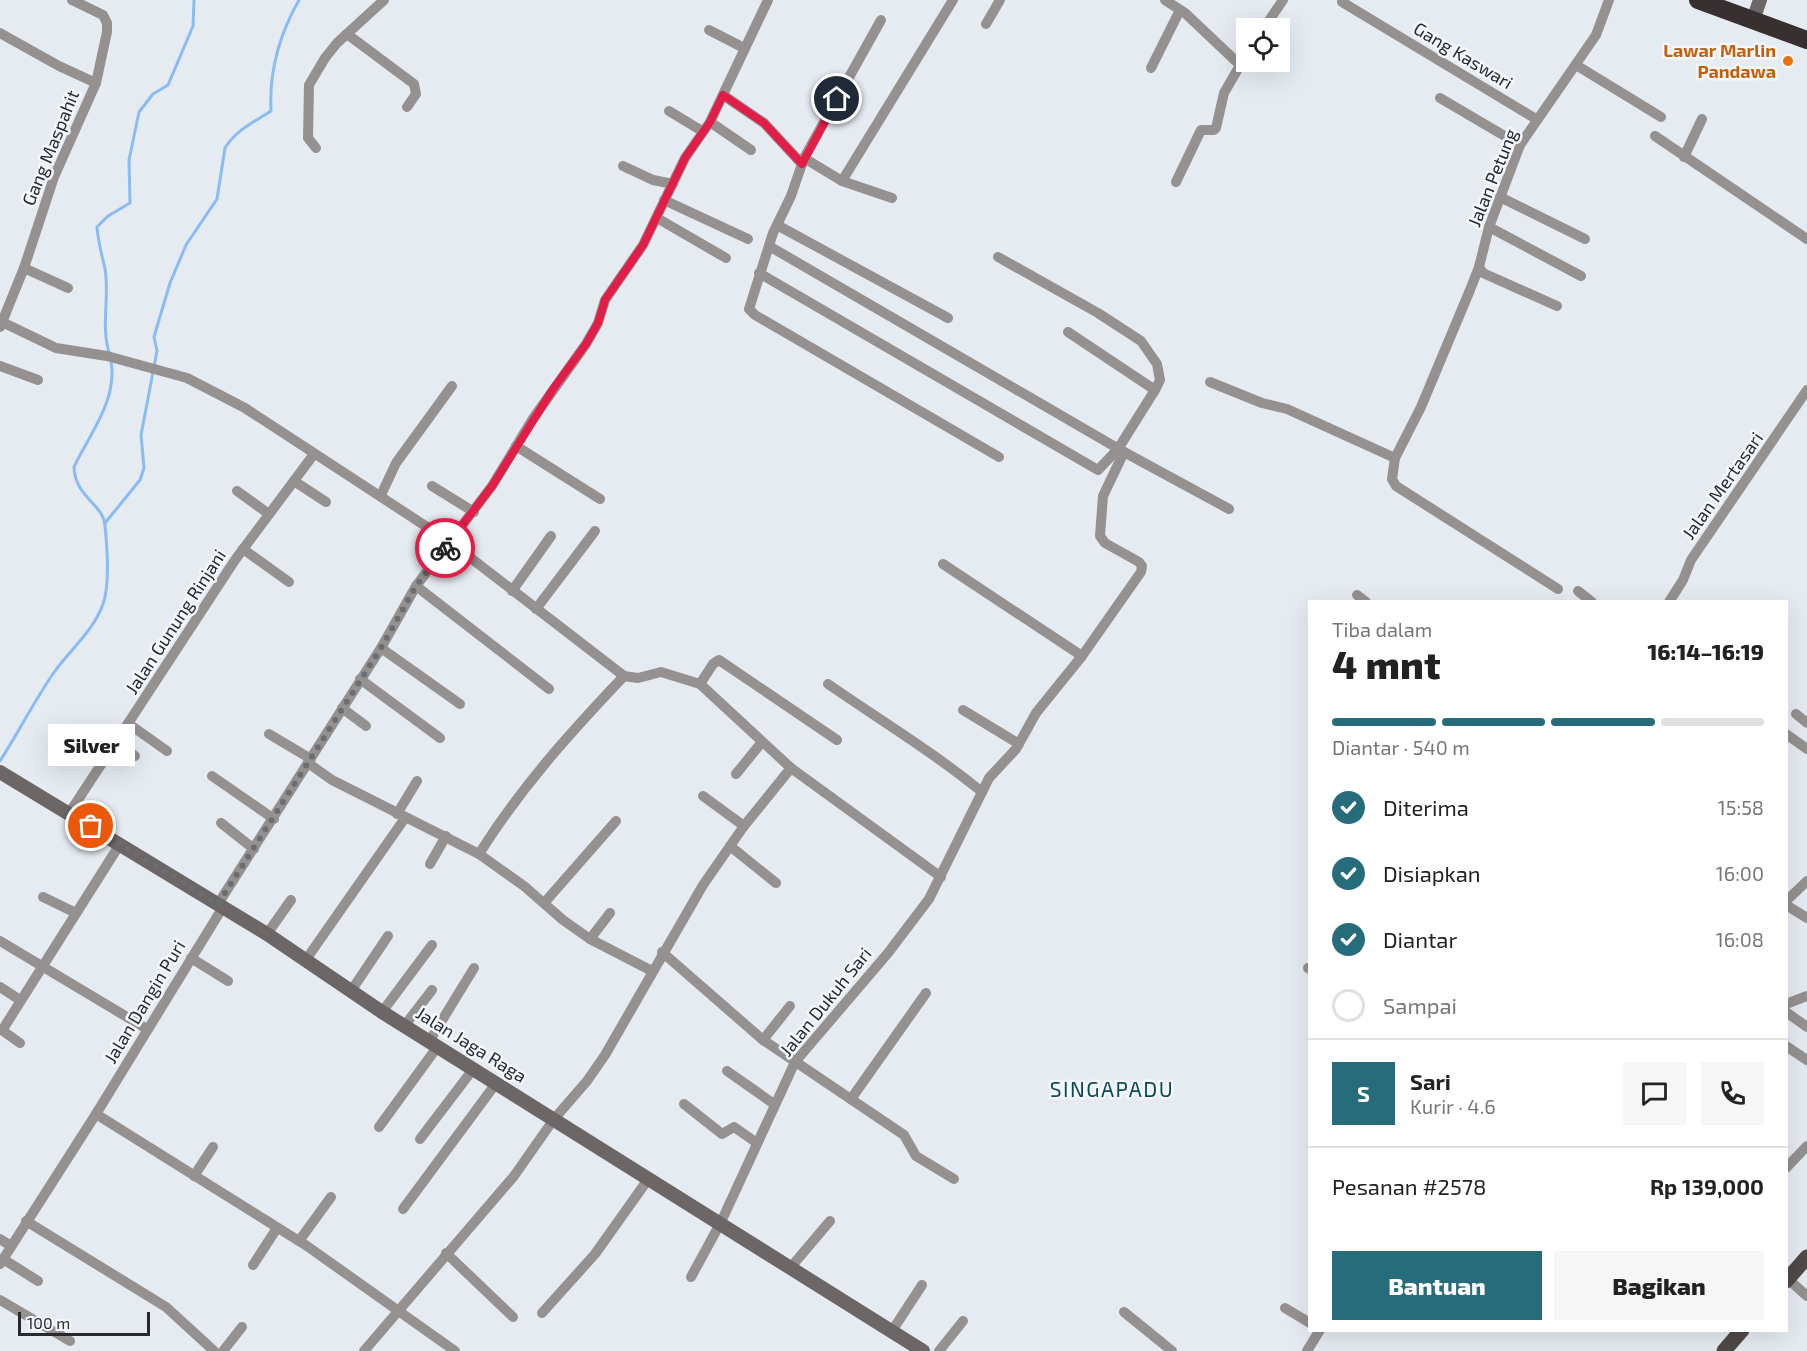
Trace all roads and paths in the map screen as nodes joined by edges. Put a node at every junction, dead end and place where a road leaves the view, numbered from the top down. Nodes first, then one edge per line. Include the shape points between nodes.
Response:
1 (72, 0) edge
2 (384, 0) edge
3 (768, 0) edge
4 (953, 0) edge
5 (1000, 0) edge
6 (1165, 0) edge
7 (1283, 0) edge
8 (1609, 0) edge
9 (1698, 0) edge
10 (1760, 0) edge
11 (1342, 2) dead end
12 (1180, 10) junction
13 (1271, 18) edge
14 (881, 20) dead end
15 (1753, 20) junction
16 (986, 24) dead end
17 (709, 30) dead end
18 (0, 33) edge
19 (347, 34) junction
20 (1807, 40) edge
21 (744, 48) junction
22 (1236, 61) edge
23 (1575, 65) junction
24 (1151, 68) dead end
25 (1236, 72) edge
26 (96, 82) junction
27 (723, 95) junction
28 (1440, 98) dead end
29 (407, 107) dead end
30 (669, 111) dead end
31 (1661, 117) dead end
32 (1536, 119) junction
33 (1702, 119) dead end
34 (710, 122) junction
35 (702, 131) junction
36 (1655, 136) dead end
37 (1520, 145) junction
38 (316, 148) dead end
39 (752, 150) dead end
40 (1684, 157) junction
41 (803, 161) junction
42 (624, 166) dead end
43 (842, 181) junction
44 (1176, 182) dead end
45 (673, 184) junction
46 (1500, 197) junction
47 (892, 198) dead end
48 (664, 200) junction
49 (657, 218) junction
50 (777, 225) junction
51 (1489, 228) junction
52 (1807, 238) edge
53 (748, 239) dead end
54 (1585, 239) dead end
55 (769, 246) junction
56 (998, 257) dead end
57 (726, 258) dead end
58 (1479, 267) junction
59 (24, 268) junction
60 (759, 273) junction
61 (1581, 276) dead end
62 (68, 288) dead end
63 (1557, 306) dead end
64 (948, 318) dead end
65 (1, 323) edge
66 (1068, 332) dead end
67 (0, 366) edge
68 (38, 380) dead end
69 (1210, 382) dead end
70 (452, 386) dead end
71 (1155, 390) junction
72 (1807, 390) edge
73 (516, 446) junction
74 (1121, 451) junction
75 (314, 453) junction
76 (999, 457) dead end
77 (1395, 458) junction
78 (294, 481) junction
79 (432, 486) dead end
80 (237, 491) dead end
81 (381, 495) junction
82 (600, 500) dead end
83 (327, 502) dead end
84 (1229, 509) dead end
85 (474, 512) junction
86 (268, 514) junction
87 (596, 531) dead end
88 (551, 536) dead end
89 (450, 542) junction
90 (243, 549) junction
91 (943, 564) dead end
92 (289, 582) dead end
93 (416, 586) junction
94 (1558, 589) dead end
95 (512, 591) junction
96 (1578, 591) dead end
97 (1589, 600) edge
98 (1670, 600) edge
99 (536, 609) junction
100 (381, 648) junction
101 (1082, 656) junction
102 (624, 676) junction
103 (360, 679) junction
104 (700, 684) junction
105 (828, 684) dead end
106 (549, 689) dead end
107 (460, 704) dead end
108 (342, 708) junction
109 (963, 711) dead end
110 (1796, 714) dead end
111 (1807, 723) edge
112 (129, 724) junction
113 (366, 726) dead end
114 (269, 735) dead end
115 (1788, 735) edge
116 (440, 738) dead end
117 (837, 740) dead end
118 (116, 742) junction
119 (762, 742) junction
120 (1019, 744) junction
121 (1807, 749) edge
122 (166, 751) dead end
123 (135, 756) dead end
124 (309, 761) junction
125 (791, 768) junction
126 (2, 773) edge
127 (736, 774) dead end
128 (212, 776) dead end
129 (417, 781) dead end
130 (982, 792) junction
131 (703, 796) dead end
132 (70, 813) junction
133 (401, 816) junction
134 (274, 819) junction
135 (616, 821) dead end
136 (221, 823) dead end
137 (744, 826) junction
138 (446, 836) junction
139 (120, 844) junction
140 (730, 846) junction
141 (254, 849) junction
142 (479, 854) junction
143 (430, 864) dead end
144 (940, 877) junction
145 (1807, 881) edge
146 (776, 883) dead end
147 (44, 897) dead end
148 (291, 900) dead end
149 (1788, 901) edge
150 (545, 902) junction
151 (1788, 904) edge
152 (220, 906) junction
153 (76, 913) junction
154 (610, 913) dead end
155 (1807, 918) edge
156 (267, 934) junction
157 (388, 936) dead end
158 (590, 939) junction
159 (0, 941) edge
160 (432, 945) dead end
161 (662, 952) junction
162 (191, 958) junction
163 (305, 961) junction
164 (41, 966) junction
165 (474, 968) dead end
166 (652, 971) junction
167 (228, 981) dead end
168 (0, 987) edge
169 (432, 990) dead end
170 (351, 991) junction
171 (926, 993) dead end
172 (1807, 997) edge
173 (20, 1000) junction
174 (1788, 1004) edge
175 (790, 1006) dead end
176 (382, 1012) junction
177 (405, 1025) junction
178 (1807, 1027) edge
179 (147, 1029) junction
180 (1, 1030) edge
181 (763, 1040) junction
182 (20, 1043) dead end
183 (434, 1043) junction
184 (1788, 1047) edge
185 (1807, 1060) edge
186 (795, 1062) junction
187 (474, 1068) junction
188 (727, 1071) dead end
189 (497, 1082) junction
190 (851, 1099) junction
191 (684, 1104) dead end
192 (774, 1104) junction
193 (96, 1114) junction
194 (554, 1119) junction
195 (379, 1127) dead end
196 (420, 1139) dead end
197 (757, 1143) junction
198 (1807, 1146) edge
199 (213, 1147) dead end
200 (1788, 1166) edge
201 (194, 1176) junction
202 (649, 1179) junction
203 (954, 1179) dead end
204 (332, 1197) dead end
205 (403, 1209) dead end
206 (26, 1221) junction
207 (830, 1221) dead end
208 (721, 1222) junction
209 (278, 1228) junction
210 (0, 1239) edge
211 (299, 1241) junction
212 (11, 1246) junction
213 (446, 1253) junction
214 (1807, 1257) edge
215 (2, 1262) edge
216 (253, 1265) dead end
217 (791, 1267) junction
218 (691, 1277) dead end
219 (1788, 1279) edge
220 (38, 1281) dead end
221 (1788, 1281) edge
222 (922, 1285) dead end
223 (1807, 1296) edge
224 (0, 1300) edge
225 (1285, 1308) dead end
226 (396, 1310) junction
227 (1124, 1312) dead end
228 (542, 1313) dead end
229 (513, 1317) dead end
230 (963, 1321) dead end
231 (1308, 1322) edge
232 (242, 1327) dead end
233 (892, 1331) junction
234 (1319, 1332) edge
235 (1740, 1332) edge
236 (70, 1341) dead end
237 (1726, 1350) edge
238 (214, 1351) edge
239 (223, 1351) edge
240 (364, 1351) edge
241 (455, 1351) edge
242 (923, 1351) edge
243 (939, 1351) edge
244 (1172, 1351) edge
245 (1307, 1351) edge

1 - 26 street, Gang Maspahit via 103,15 107,23
2 - 19 street
3 - 21 street, Jalan Dangin Puri
4 - 43 street
5 - 16 street
6 - 12 street
7 - 13 street
8 - 23 street, Jalan Petung via 1596,35
9 - 15 highway
10 - 15 street
11 - 32 street, Gang Kaswari
12 - 22 street
12 - 24 street
14 - 41 street
15 - 20 highway
17 - 21 street
18 - 26 street
19 - 29 street via 414,84 416,94
19 - 38 street via 325,57 309,86 308,138
21 - 27 street, Jalan Dangin Puri
23 - 31 street
23 - 32 street, Jalan Petung
25 - 44 street via 1224,93 1216,128 1201,129
26 - 59 street, Gang Maspahit via 54,177
27 - 34 street, Jalan Dangin Puri
27 - 41 street via 764,123
28 - 37 street
30 - 35 street
32 - 37 street, Jalan Petung
33 - 40 street
34 - 35 street, Jalan Dangin Puri
34 - 39 street
35 - 45 street, Jalan Dangin Puri
36 - 40 street
37 - 46 street, Jalan Petung
40 - 52 street
41 - 43 street
41 - 50 street
42 - 45 street via 650,180
43 - 47 street
45 - 48 street, Jalan Dangin Puri
46 - 51 street, Jalan Petung
46 - 54 street
48 - 49 street, Jalan Dangin Puri
48 - 53 street
49 - 57 street
49 - 73 street, Jalan Dangin Puri via 605,300 586,344
50 - 55 street
50 - 64 street
51 - 58 street, Jalan Petung
51 - 61 street
55 - 60 street
55 - 74 street
56 - 71 street via 1141,341 1157,364 1160,380
58 - 63 street via 1483,273
58 - 77 street, Jalan Petung via 1421,407
59 - 62 street
59 - 65 street, Gang Maspahit
60 - 74 street via 1094,469 1102,468
60 - 76 street via 750,301 751,312
65 - 75 street via 56,348 107,356 212,389
66 - 71 street
67 - 68 street
69 - 77 street via 1287,409
70 - 81 street via 396,463
71 - 74 street
72 - 98 street, Jalan Mertasari via 1691,560
73 - 82 street
73 - 85 street, Jalan Dangin Puri
74 - 84 street
74 - 101 street, Jalan Dukuh Sari via 1103,496 1100,536 1105,543 1139,562 1142,569
75 - 78 street, Jalan Gunung Rinjani
75 - 81 street
77 - 94 street via 1392,479 1396,486
78 - 83 street
78 - 86 street, Jalan Gunung Rinjani
79 - 85 street
80 - 86 street
81 - 89 street
85 - 89 street, Jalan Dangin Puri
86 - 90 street, Jalan Gunung Rinjani
87 - 99 street
88 - 95 street
89 - 93 street, Jalan Dangin Puri
89 - 95 street
90 - 92 street
90 - 112 street, Jalan Gunung Rinjani
91 - 101 street
93 - 100 street, Jalan Dangin Puri
93 - 106 street
95 - 99 street
96 - 97 street
99 - 102 street
100 - 103 street, Jalan Dangin Puri
100 - 107 street
101 - 120 street, Jalan Dukuh Sari via 1035,713
102 - 104 street via 638,678 661,672
102 - 142 street via 557,747
103 - 108 street, Jalan Dangin Puri
103 - 116 street
104 - 117 street via 719,660
104 - 119 street
105 - 130 street via 932,752
108 - 113 street
108 - 124 street, Jalan Dangin Puri
109 - 120 street
110 - 111 street
112 - 118 street, Jalan Gunung Rinjani
112 - 122 street
114 - 124 street
115 - 121 street
118 - 123 street
118 - 132 street, Jalan Gunung Rinjani
119 - 125 street
119 - 127 street
120 - 130 street, Jalan Dukuh Sari via 993,772
124 - 133 street via 332,780
124 - 134 street, Jalan Dangin Puri
125 - 137 street
125 - 144 street
126 - 132 street, Jalan Jaga Raga
128 - 134 street
129 - 133 street
130 - 144 street, Jalan Dukuh Sari
131 - 137 street
132 - 139 street, Jalan Jaga Raga
133 - 138 street
133 - 163 street
134 - 141 street, Jalan Dangin Puri
135 - 150 street
136 - 141 street
137 - 140 street
138 - 142 street
138 - 143 street
139 - 152 street, Jalan Jaga Raga
139 - 153 street
140 - 146 street
140 - 161 street
141 - 152 street, Jalan Dangin Puri
142 - 150 street
144 - 186 street, Jalan Dukuh Sari via 888,953
145 - 149 street
147 - 153 street
148 - 156 street
150 - 158 street
151 - 155 street
152 - 156 street, Jalan Jaga Raga
152 - 162 street, Jalan Dangin Puri
153 - 164 street
154 - 158 street
156 - 163 street, Jalan Jaga Raga
157 - 170 street
158 - 166 street
159 - 164 street
160 - 176 street
161 - 166 street
161 - 181 street
162 - 167 street
162 - 179 street, Jalan Dangin Puri
163 - 170 street, Jalan Jaga Raga
164 - 173 street
164 - 179 street
165 - 183 street
166 - 194 street via 605,1055
168 - 173 street
169 - 177 street
170 - 176 street, Jalan Jaga Raga
171 - 190 street
172 - 174 street
173 - 180 street
174 - 178 street
175 - 181 street
176 - 177 street, Jalan Jaga Raga
177 - 183 street, Jalan Jaga Raga
179 - 193 street, Jalan Dangin Puri
180 - 182 street
181 - 186 street
183 - 187 street, Jalan Jaga Raga
183 - 195 street
184 - 185 street
186 - 190 street
186 - 192 street, Jalan Dukuh Sari
187 - 189 street, Jalan Jaga Raga
187 - 196 street
188 - 192 street
189 - 194 street, Jalan Jaga Raga
189 - 205 street
190 - 203 street via 904,1135 916,1156
191 - 197 street via 722,1134 734,1127
192 - 197 street, Jalan Dukuh Sari
193 - 201 street
193 - 206 street, Jalan Dangin Puri
194 - 202 street, Jalan Jaga Raga
194 - 213 street via 514,1176
197 - 208 street, Jalan Dukuh Sari
198 - 200 street
199 - 201 street
201 - 209 street
202 - 208 street, Jalan Jaga Raga
202 - 228 street via 595,1254
204 - 211 street
206 - 212 street, Jalan Dangin Puri
206 - 238 street via 166,1307
207 - 217 street
208 - 217 street, Jalan Jaga Raga
208 - 218 street, Jalan Dukuh Sari
209 - 211 street
209 - 216 street
210 - 212 street
211 - 226 street
212 - 215 street, Jalan Dangin Puri
213 - 226 street
213 - 229 street
214 - 219 main road
215 - 220 street
217 - 233 street, Jalan Jaga Raga
221 - 223 street
222 - 233 street
224 - 236 street
225 - 231 street
226 - 240 street
226 - 241 street
227 - 244 street
230 - 243 street
232 - 239 street
233 - 242 street, Jalan Jaga Raga
234 - 245 street
235 - 237 main road

